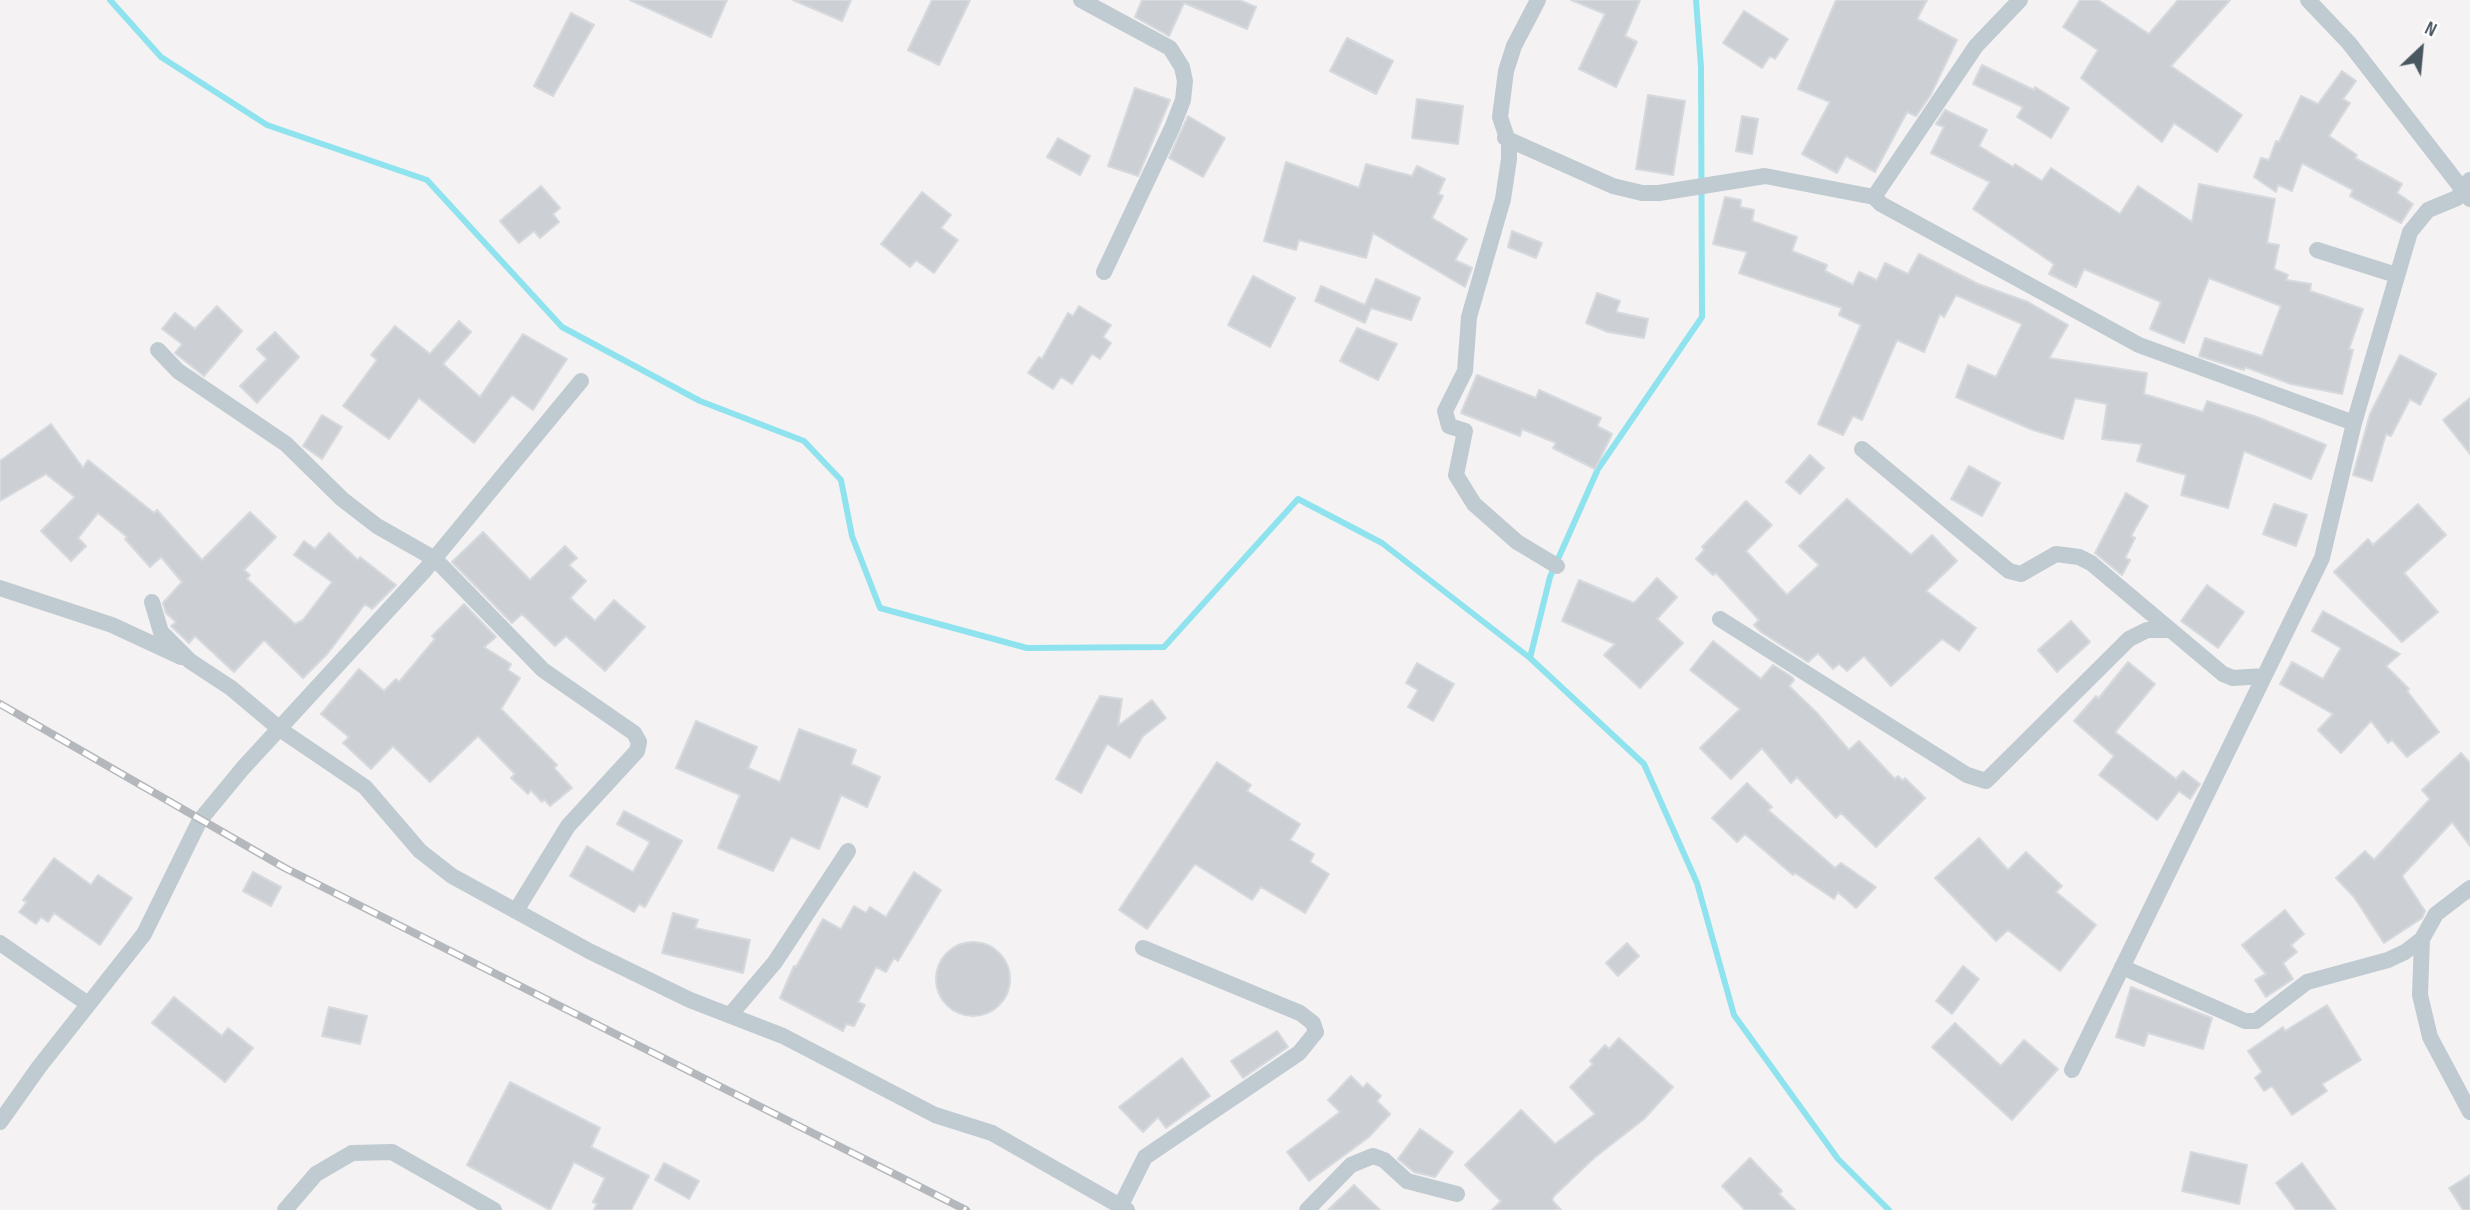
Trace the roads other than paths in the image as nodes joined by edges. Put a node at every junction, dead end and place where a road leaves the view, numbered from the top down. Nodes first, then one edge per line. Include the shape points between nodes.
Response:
1 (1082, 0) edge
2 (1538, 0) edge
3 (2020, 0) edge
4 (2308, 0) edge
5 (1505, 138) junction
6 (2468, 190) edge
7 (1874, 197) junction
8 (2317, 250) dead end
9 (1104, 272) dead end
10 (2396, 275) junction
11 (159, 351) dead end
12 (581, 381) dead end
13 (2354, 424) junction
14 (1863, 449) dead end
15 (435, 559) junction
16 (1557, 566) dead end
17 (0, 588) edge
18 (152, 602) dead end
19 (1720, 619) dead end
20 (2170, 630) junction
21 (190, 661) junction
22 (2264, 676) junction
23 (281, 730) junction
24 (848, 852) dead end
25 (2470, 888) edge
26 (517, 909) junction
27 (2422, 939) junction
28 (0, 943) edge
29 (1143, 948) dead end
30 (2122, 967) junction
31 (88, 1004) junction
32 (732, 1014) junction
33 (2072, 1070) dead end
34 (2470, 1112) edge
35 (0, 1122) edge
36 (1457, 1194) dead end
37 (1124, 1207) edge
38 (285, 1210) edge
39 (494, 1210) edge
40 (1307, 1210) edge

1 - 9 street via 1170,48 1185,82 1172,128
2 - 5 street via 1506,71 1500,117
3 - 7 street via 1976,46
4 - 6 street via 2349,43
5 - 7 street via 1626,191 1659,193 1765,176
5 - 16 street via 1509,159 1503,199 1469,317 1465,371 1445,411 1449,426 1465,430 1455,467 1474,503 1517,542
6 - 10 street via 2419,218
7 - 13 street via 2139,345
8 - 10 street
10 - 13 street
11 - 15 street via 178,371 286,444 377,526
12 - 15 street
13 - 22 street via 2322,558
14 - 20 street via 2009,571 2021,574 2056,554 2079,557
15 - 23 street
15 - 26 street via 543,670 634,733 639,742 630,759 568,826
17 - 21 street via 112,625
18 - 21 street via 161,632
19 - 20 street via 1967,775 1986,781 2129,639 2147,630
20 - 22 street via 2223,674
21 - 23 street
22 - 30 street
23 - 26 street via 365,787 420,851 452,876
23 - 31 street via 200,820 144,934
24 - 32 street via 775,962
25 - 27 street via 2436,914
26 - 32 street via 709,1009
27 - 30 street via 2388,960 2307,982 2256,1021 2245,1021
27 - 34 street via 2420,995 2430,1037
28 - 31 street
29 - 37 street via 1300,1013 1313,1023 1316,1032 1299,1053 1145,1157
30 - 33 street
31 - 35 street
32 - 37 street via 935,1115 992,1133
36 - 40 street via 1408,1181 1373,1156 1351,1165
38 - 39 street via 316,1174 352,1153 392,1152

